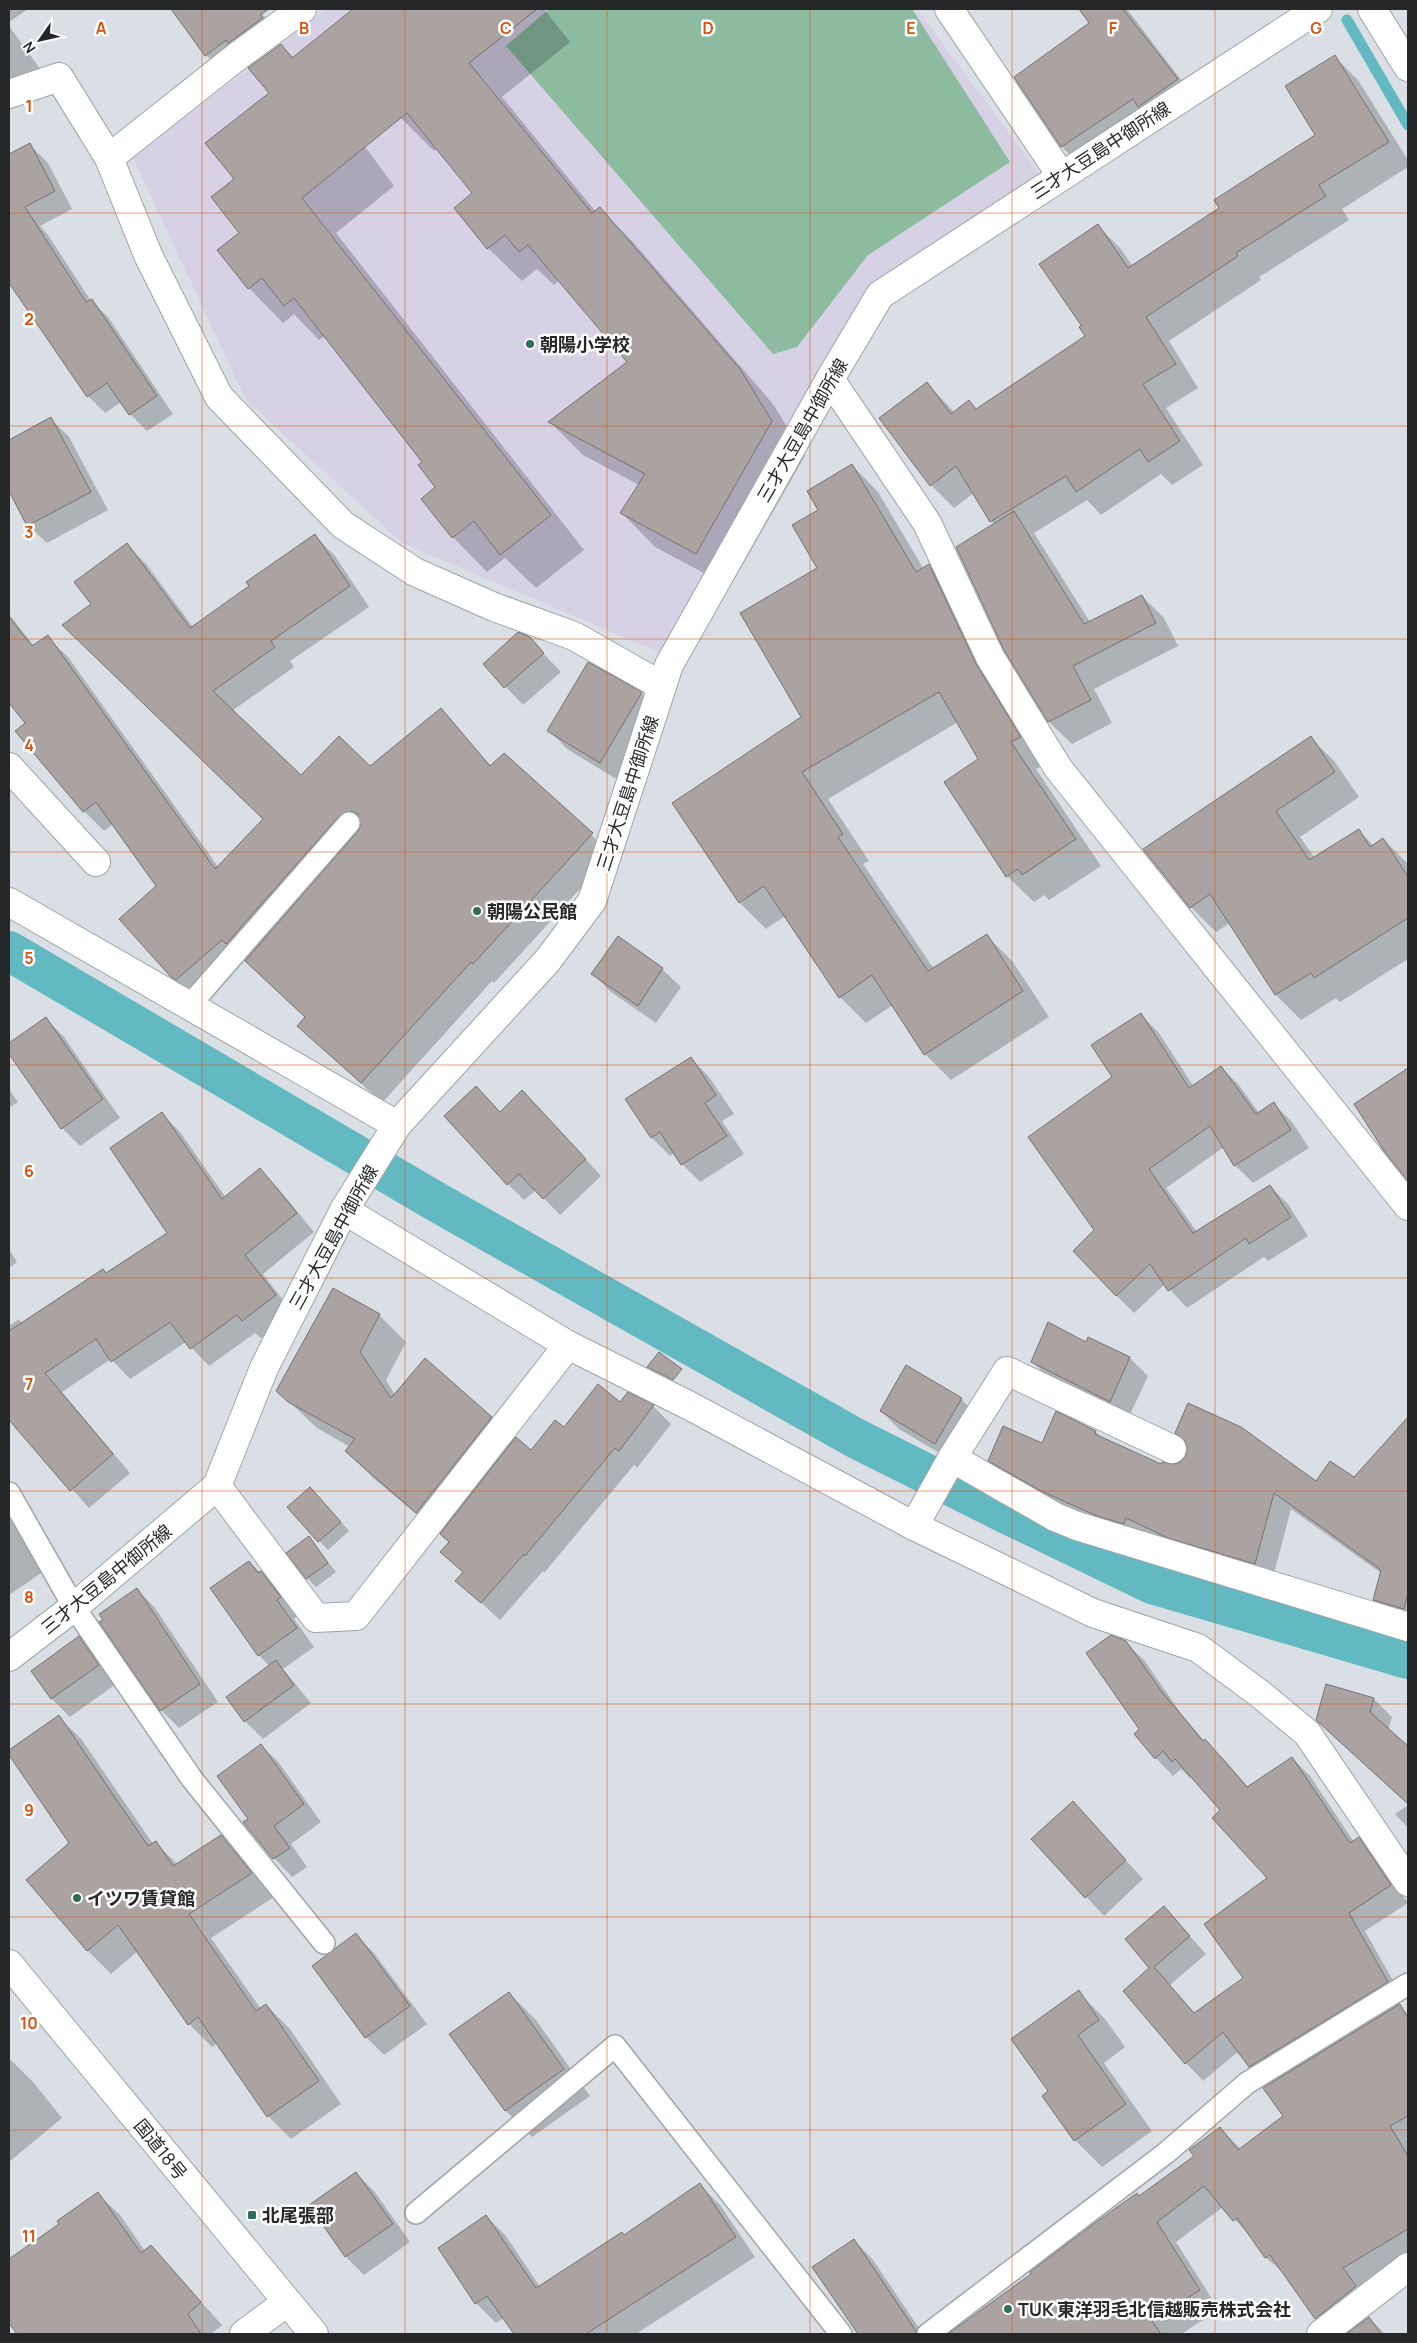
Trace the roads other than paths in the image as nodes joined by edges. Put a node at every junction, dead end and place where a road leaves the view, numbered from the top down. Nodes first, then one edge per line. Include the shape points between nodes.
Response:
1 (302, 9) edge
2 (949, 9) edge
3 (1318, 9) edge
4 (1372, 9) edge
5 (1408, 68) edge
6 (9, 94) edge
7 (109, 158) junction
8 (1061, 175) junction
9 (830, 378) junction
10 (662, 686) junction
11 (9, 767) edge
12 (349, 823) dead end
13 (96, 862) dead end
14 (9, 902) edge
15 (190, 1006) junction
16 (397, 1125) junction
17 (1408, 1206) edge
18 (344, 1210) junction
19 (568, 1345) junction
20 (1172, 1449) dead end
21 (951, 1461) junction
22 (217, 1486) junction
23 (9, 1493) edge
24 (919, 1517) junction
25 (74, 1606) junction
26 (1408, 1628) edge
27 (9, 1657) edge
28 (1408, 1882) edge
29 (324, 1943) dead end
30 (9, 1964) edge
31 (1408, 1984) edge
32 (416, 2212) dead end
33 (1408, 2267) edge
34 (286, 2302) junction
35 (244, 2334) edge
36 (314, 2334) edge
37 (842, 2334) edge
38 (928, 2334) edge
39 (1321, 2334) edge

1 - 7 main road
2 - 8 main road
3 - 8 main road, 三才大豆島中御所線
4 - 5 main road
6 - 7 main road via 59,78
7 - 10 main road via 148,255 219,397 343,525 415,572 494,607 574,636
8 - 9 main road, 三才大豆島中御所線 via 880,295
9 - 10 main road, 三才大豆島中御所線 via 669,665
9 - 17 main road via 927,523 990,657 1058,768
10 - 16 main road, 三才大豆島中御所線 via 592,901 548,960
11 - 13 main road
12 - 15 lane
14 - 15 main road
15 - 16 main road
16 - 18 main road, 三才大豆島中御所線
18 - 19 main road
18 - 22 main road, 三才大豆島中御所線 via 264,1368
19 - 22 main road via 356,1616 316,1618
19 - 24 main road
20 - 21 main road via 1006,1371
21 - 24 main road
21 - 26 main road via 1077,1526
22 - 25 main road, 三才大豆島中御所線
23 - 25 lane
24 - 28 main road via 1093,1613 1198,1648 1260,1694 1307,1733
25 - 27 main road, 三才大豆島中御所線
25 - 29 lane via 192,1778
30 - 34 main road, 国道18号
31 - 38 lane via 1247,2083 1166,2154
32 - 37 lane via 614,2046
33 - 39 main road
34 - 35 main road
34 - 36 main road, 国道18号

